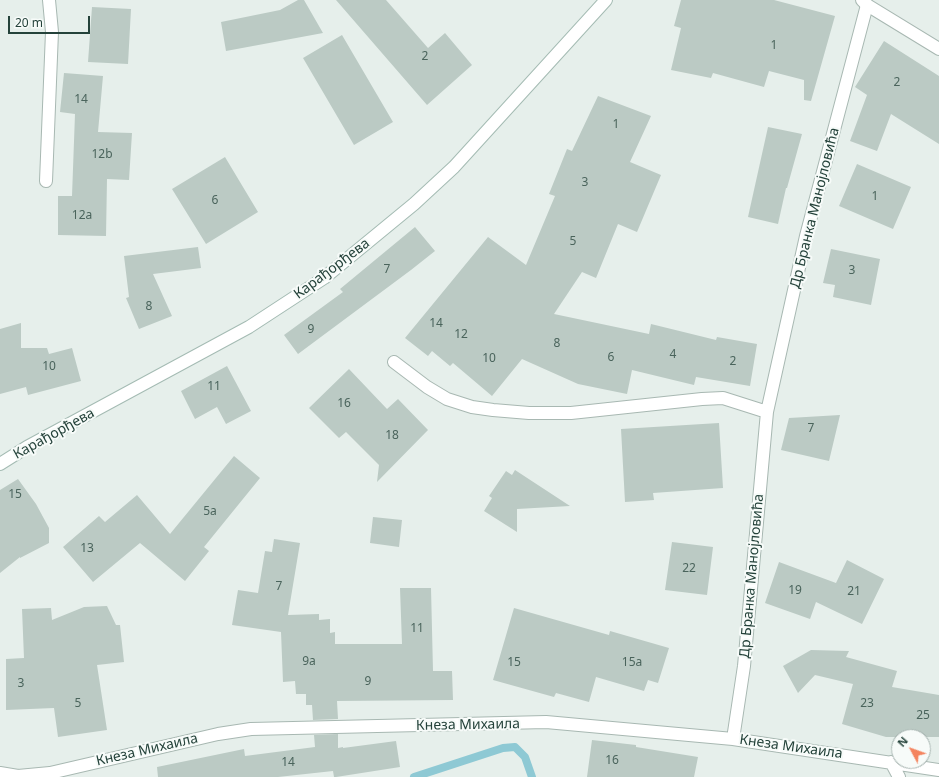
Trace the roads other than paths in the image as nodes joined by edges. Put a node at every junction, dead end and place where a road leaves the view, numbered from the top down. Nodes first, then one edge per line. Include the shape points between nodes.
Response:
1 (49, 0) edge
2 (606, 0) edge
3 (864, 3) edge
4 (939, 49) edge
5 (46, 181) dead end
6 (394, 362) dead end
7 (767, 412) junction
8 (0, 464) edge
9 (733, 739) junction
10 (891, 762) edge
11 (0, 773) edge
12 (50, 775) edge

1 - 5 street via 52,32
2 - 8 street, Карађорђева via 454,167 414,204 324,278 249,327
3 - 4 street
3 - 7 street, Др Бранка Манојловића via 806,236
6 - 7 street via 447,399 493,410 570,413 702,398 723,398
7 - 9 street, Др Бранка Манојловића via 744,666
9 - 10 street, Кнеза Михаила
9 - 12 street, Кнеза Михаила via 546,722 259,729 218,734
11 - 12 street, Кнеза Михаила via 18,776

